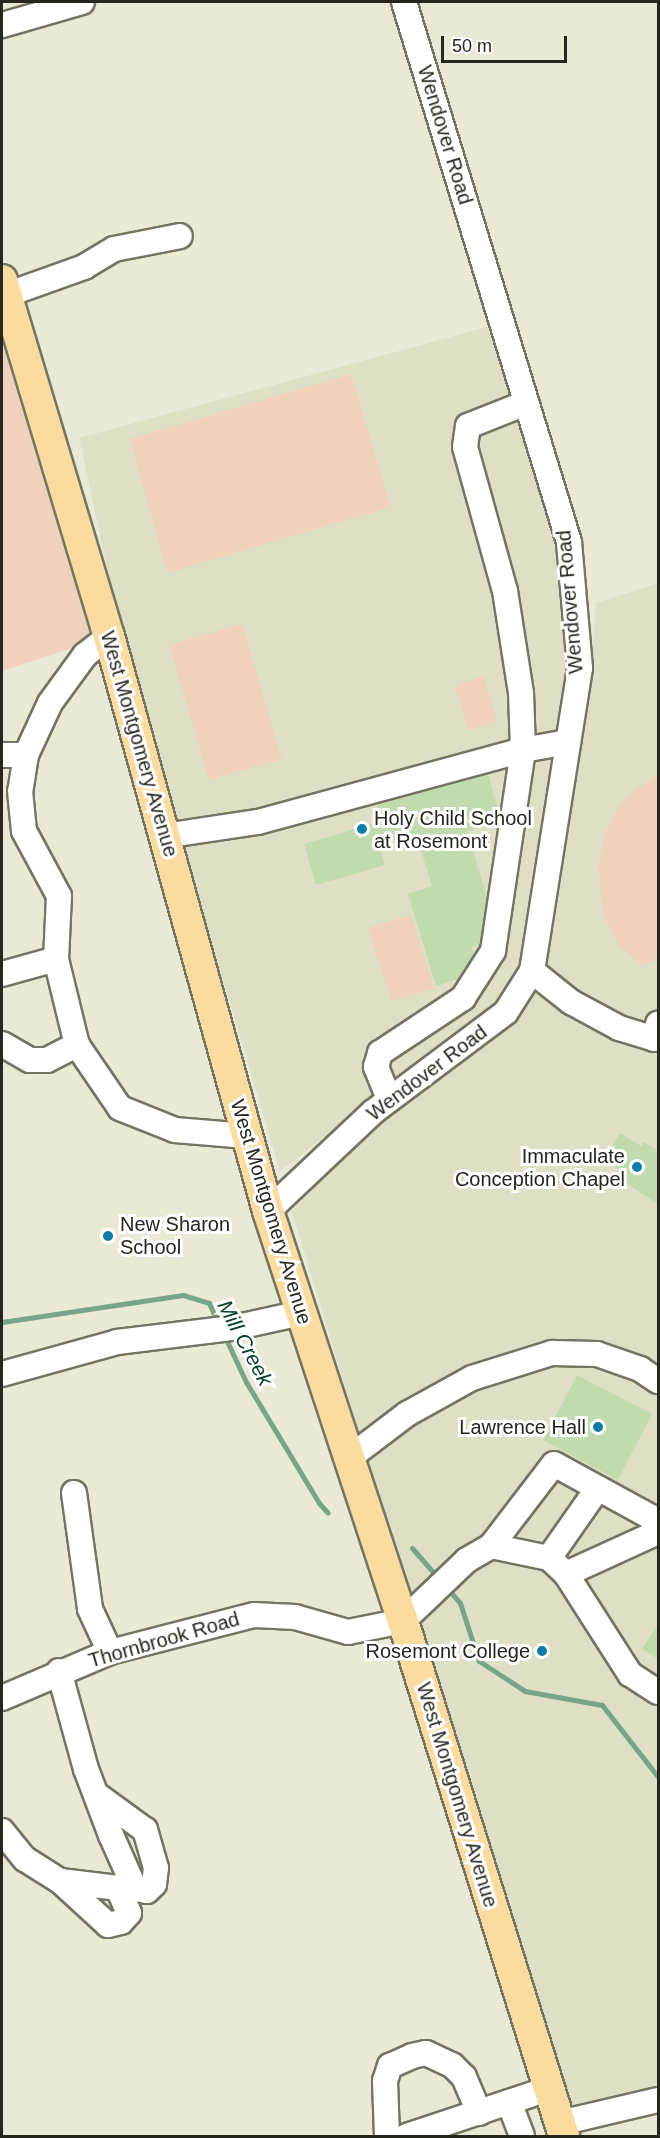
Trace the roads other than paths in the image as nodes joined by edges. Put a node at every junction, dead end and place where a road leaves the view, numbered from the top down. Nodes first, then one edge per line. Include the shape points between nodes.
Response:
1 (82, 2) edge
2 (404, 2) edge
3 (2, 25) edge
4 (180, 237) dead end
5 (4, 288) edge
6 (526, 403) junction
7 (109, 636) junction
8 (568, 742) junction
9 (523, 750) junction
10 (2, 755) edge
11 (26, 755) junction
12 (164, 836) junction
13 (56, 960) junction
14 (532, 971) junction
15 (2, 974) edge
16 (657, 1034) edge
17 (2, 1044) edge
18 (77, 1045) junction
19 (389, 1099) junction
20 (247, 1136) junction
21 (268, 1211) junction
22 (298, 1306) junction
23 (2, 1364) edge
24 (2, 1374) edge
25 (658, 1382) edge
26 (349, 1458) junction
27 (598, 1488) junction
28 (74, 1493) dead end
29 (658, 1521) edge
30 (658, 1532) edge
31 (491, 1546) junction
32 (549, 1558) junction
33 (566, 1574) junction
34 (412, 1613) junction
35 (110, 1652) junction
36 (59, 1671) junction
37 (658, 1692) edge
38 (2, 1698) edge
39 (98, 1795) dead end
40 (2, 1831) edge
41 (60, 1881) dead end
42 (548, 2089) junction
43 (658, 2100) edge
44 (509, 2102) junction
45 (479, 2113) junction
46 (562, 2130) edge
47 (387, 2136) edge
48 (407, 2136) edge
49 (522, 2136) edge

1 - 3 street
2 - 6 street, Wendover Road
4 - 5 street via 114,249 84,267
5 - 7 main road, West Montgomery Avenue
6 - 8 street, Wendover Road via 569,542 580,668
6 - 9 street via 468,426 465,447 505,591 521,693
7 - 11 street via 85,655 50,703
7 - 12 main road, West Montgomery Avenue
8 - 9 street
8 - 14 street, Wendover Road
9 - 12 street via 258,822
9 - 19 street via 493,951 464,998 380,1053 376,1067
10 - 11 street
11 - 13 street via 20,791 24,831 59,896
12 - 20 main road, West Montgomery Avenue
13 - 15 street
13 - 18 street
14 - 16 street via 571,1002 620,1028
14 - 19 street, Wendover Road via 506,1012
17 - 18 street via 30,1060 47,1060
18 - 20 street via 120,1108 175,1130
19 - 21 street, Wendover Road
20 - 21 main road, West Montgomery Avenue
21 - 22 main road, West Montgomery Avenue
22 - 23 street via 261,1308 208,1327 120,1328
22 - 24 street via 233,1328 117,1342
22 - 26 main road, West Montgomery Avenue
25 - 26 street via 640,1369 597,1354 541,1355 472,1378 407,1414
26 - 34 main road, West Montgomery Avenue
27 - 29 street
27 - 31 street via 554,1464
27 - 32 street
28 - 35 street via 90,1609
30 - 33 street
31 - 32 street
31 - 34 street via 467,1560
32 - 33 street
33 - 37 street via 630,1674
34 - 35 street, Thornbrook Road via 348,1632 295,1617 254,1615
34 - 42 main road, West Montgomery Avenue
35 - 36 street, Thornbrook Road
36 - 38 street, Thornbrook Road
36 - 39 street via 86,1769
40 - 41 street via 25,1859
42 - 44 street
42 - 46 main road, West Montgomery Avenue
43 - 46 street
44 - 45 street
44 - 49 street
45 - 47 street via 464,2077 452,2065 426,2053 412,2056 390,2066 385,2080
45 - 48 street

